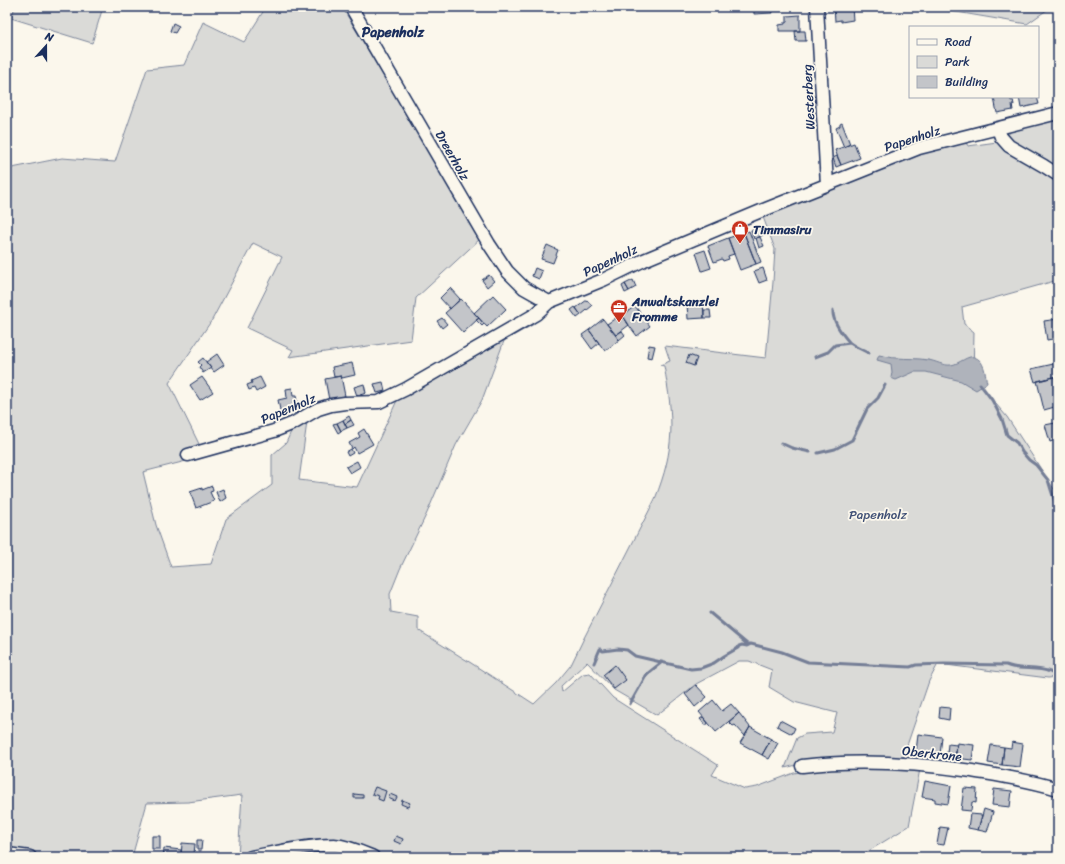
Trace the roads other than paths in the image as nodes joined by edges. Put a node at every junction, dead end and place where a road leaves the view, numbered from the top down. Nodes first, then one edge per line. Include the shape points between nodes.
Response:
1 (351, 7) edge
2 (817, 7) edge
3 (1058, 113) edge
4 (998, 129) junction
5 (1058, 175) edge
6 (827, 185) junction
7 (549, 302) junction
8 (188, 455) dead end
9 (802, 766) dead end
10 (1058, 788) edge
11 (7, 854) edge
12 (30, 857) edge
13 (250, 857) edge
14 (373, 857) edge

1 - 7 street, Dreerholz via 492,250 507,272 524,288
2 - 6 street, Westerberg
3 - 4 street, Papenholz
4 - 5 street via 1005,143
4 - 6 street, Papenholz via 919,148
6 - 7 street, Papenholz
7 - 8 street, Papenholz via 536,314 386,399 370,403 331,405 274,431
9 - 10 street, Oberkrone via 852,763 928,765 1020,778
11 - 12 street
13 - 14 street via 335,845

